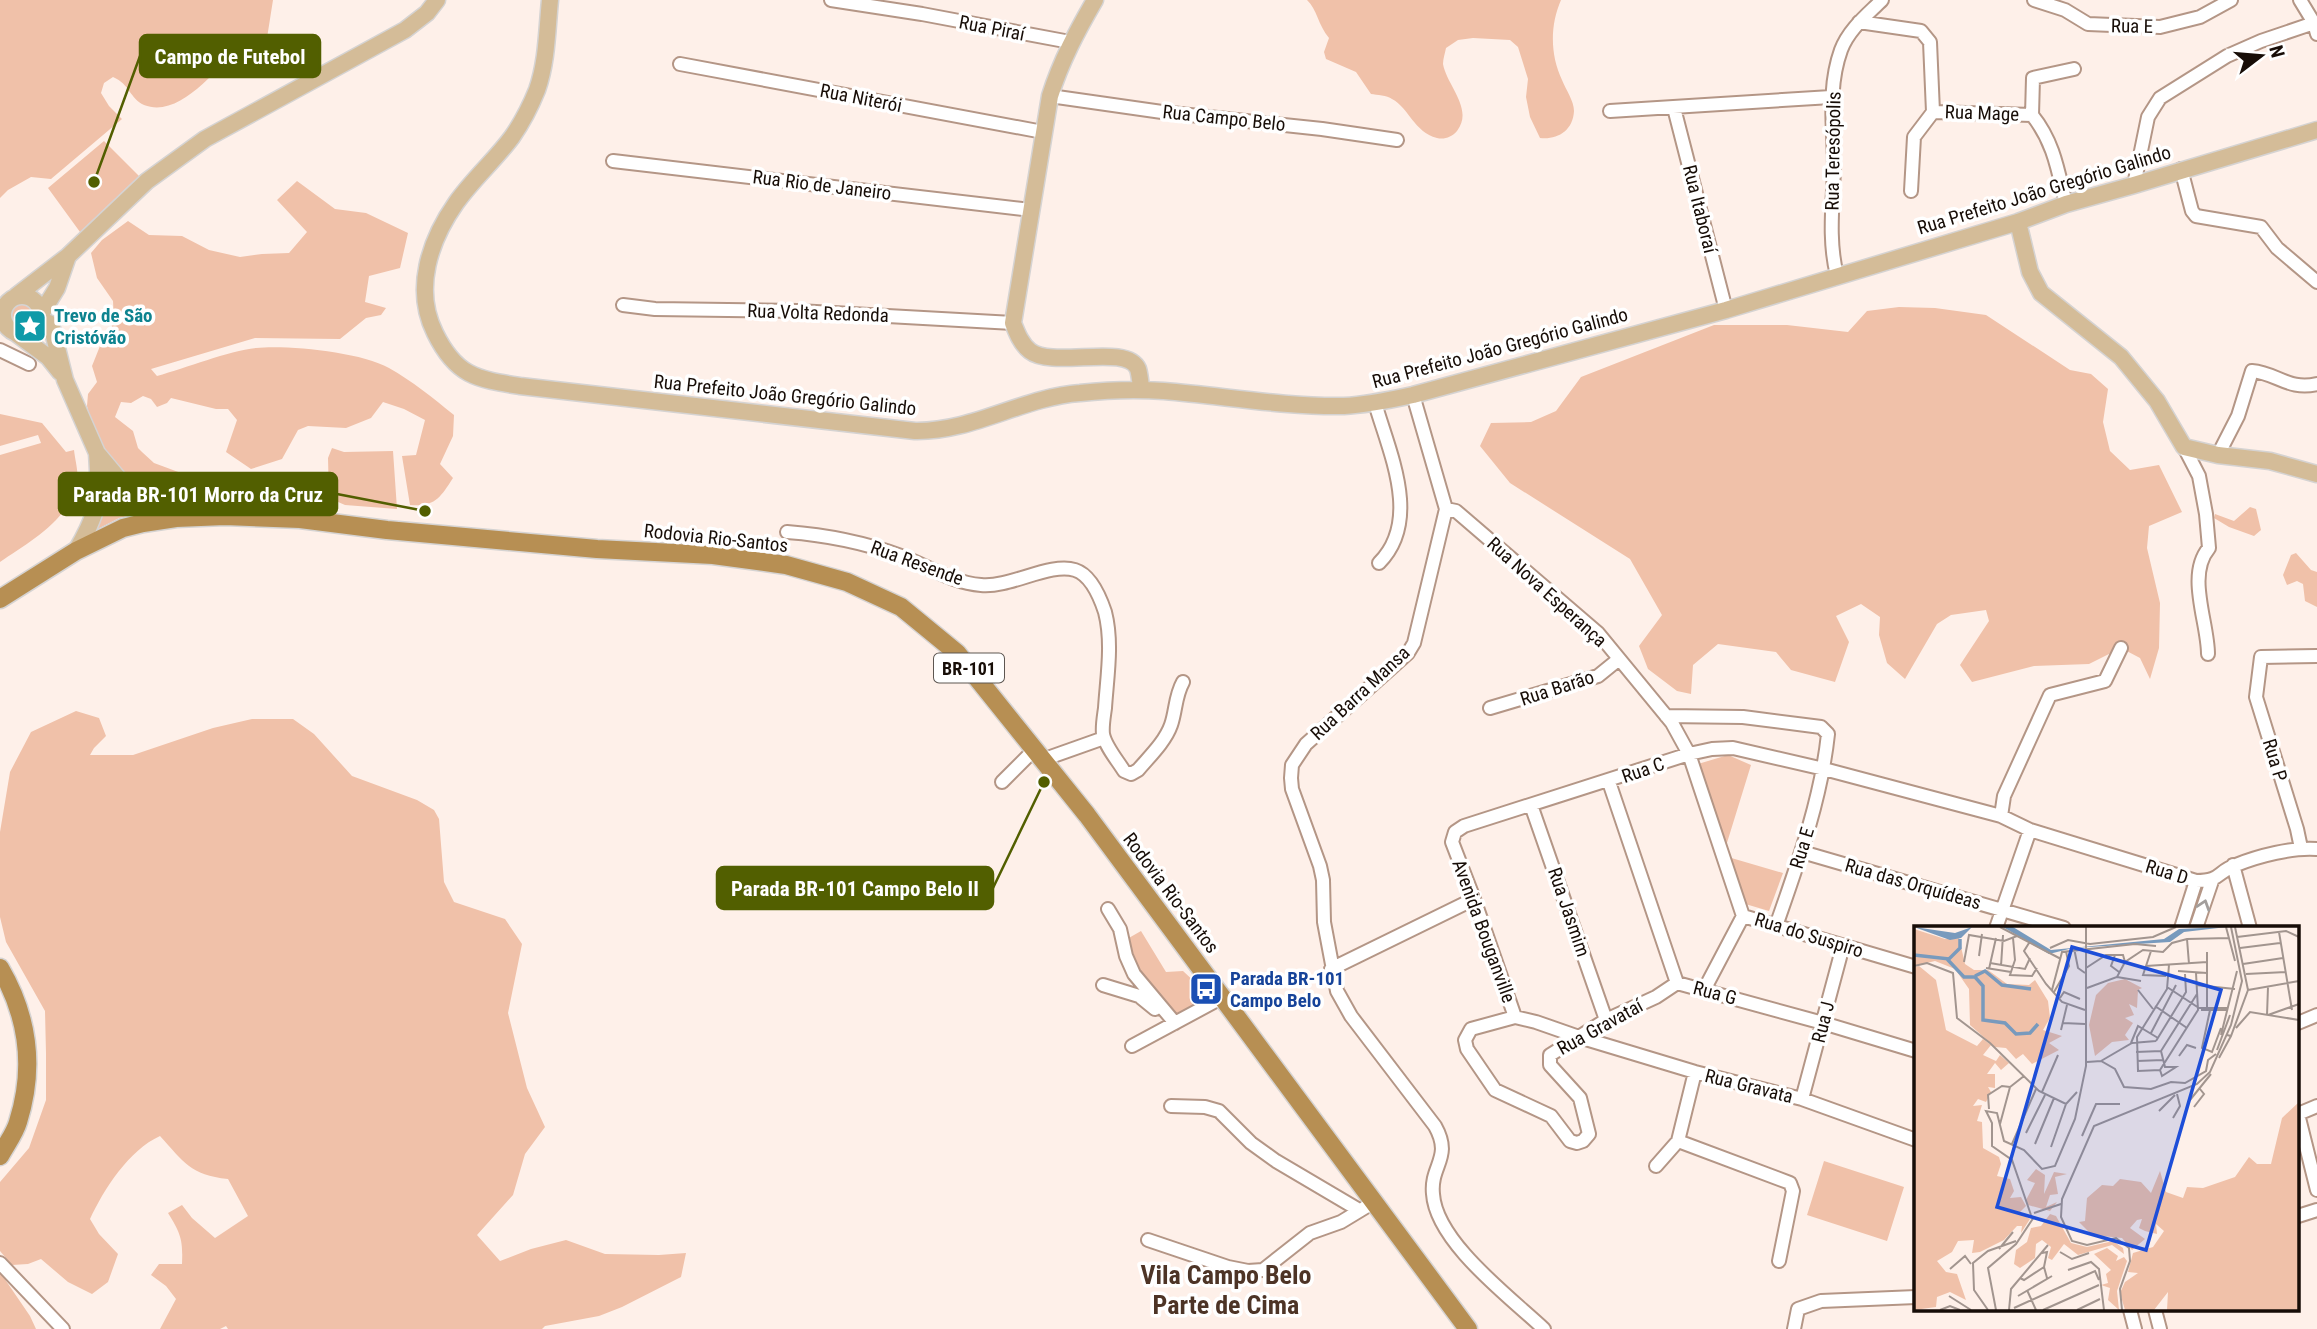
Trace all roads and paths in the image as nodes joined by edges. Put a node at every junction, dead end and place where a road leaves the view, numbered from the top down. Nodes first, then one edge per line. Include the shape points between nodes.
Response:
1 (437, 0) edge
2 (550, 0) edge
3 (831, 0) edge
4 (1095, 0) edge
5 (1882, 0) edge
6 (2034, 0) edge
7 (2231, 0) edge
8 (2300, 0) edge
9 (1859, 22) junction
10 (2316, 28) edge
11 (1070, 43) junction
12 (680, 64) dead end
13 (2074, 69) dead end
14 (1050, 96) junction
15 (1831, 97) junction
16 (1674, 108) junction
17 (1610, 111) dead end
18 (1933, 112) junction
19 (2032, 115) junction
20 (2317, 130) edge
21 (1043, 132) junction
22 (1397, 140) dead end
23 (613, 160) dead end
24 (2181, 169) junction
25 (2134, 185) junction
26 (1911, 191) dead end
27 (2066, 204) junction
28 (1031, 209) junction
29 (2018, 222) junction
30 (68, 256) junction
31 (1837, 275) junction
32 (2317, 282) edge
33 (8, 301) edge
34 (624, 305) dead end
35 (1726, 310) junction
36 (41, 317) junction
37 (1013, 323) junction
38 (9, 331) edge
39 (0, 350) edge
40 (29, 364) dead end
41 (65, 380) junction
42 (2317, 384) edge
43 (1142, 390) junction
44 (1413, 395) junction
45 (1375, 403) junction
46 (2184, 447) junction
47 (97, 453) junction
48 (2218, 455) junction
49 (2317, 474) edge
50 (1446, 509) junction
51 (176, 518) junction
52 (787, 532) dead end
53 (76, 551) junction
54 (1379, 563) dead end
55 (0, 599) edge
56 (2121, 648) dead end
57 (2208, 654) dead end
58 (2317, 656) edge
59 (1619, 659) junction
60 (1183, 682) dead end
61 (1490, 708) dead end
62 (1666, 716) junction
63 (1104, 738) junction
64 (1689, 754) junction
65 (1038, 755) junction
66 (1824, 769) junction
67 (1002, 782) dead end
68 (1609, 782) junction
69 (1531, 805) junction
70 (2001, 816) junction
71 (1464, 826) joint
72 (2030, 830) junction
73 (2301, 848) junction
74 (2317, 849) edge
75 (1802, 852) junction
76 (2233, 865) junction
77 (2196, 881) junction
78 (2212, 881) junction
79 (1474, 899) junction
80 (1108, 909) dead end
81 (2001, 909) junction
82 (1743, 916) junction
83 (1776, 926) junction
84 (1997, 926) edge
85 (2057, 926) edge
86 (2182, 926) edge
87 (2197, 926) edge
88 (2249, 926) edge
89 (1843, 946) junction
90 (1914, 966) edge
91 (0, 968) edge
92 (1331, 969) junction
93 (1677, 983) junction
94 (1103, 985) dead end
95 (1704, 990) junction
96 (1223, 997) junction
97 (2317, 1015) edge
98 (1515, 1017) junction
99 (1606, 1020) junction
100 (2300, 1022) edge
101 (1823, 1023) junction
102 (1170, 1025) junction
103 (1579, 1038) junction
104 (1132, 1046) dead end
105 (1914, 1050) edge
106 (1695, 1072) junction
107 (1802, 1099) junction
108 (1171, 1106) dead end
109 (2317, 1106) edge
110 (2300, 1113) edge
111 (2300, 1122) edge
112 (1914, 1139) edge
113 (1678, 1141) junction
114 (0, 1156) edge
115 (1656, 1166) dead end
116 (2317, 1190) edge
117 (1367, 1206) junction
118 (2317, 1210) edge
119 (2300, 1215) edge
120 (1148, 1240) dead end
121 (1779, 1261) dead end
122 (0, 1263) edge
123 (1914, 1297) edge
124 (2131, 1312) edge
125 (2156, 1312) edge
126 (63, 1329) edge
127 (1468, 1329) edge
128 (1544, 1329) edge
129 (1794, 1329) edge
130 (2135, 1329) edge
131 (2160, 1329) edge

1 - 30 main road via 405,30 205,139 147,181
2 - 43 main road, Rua Prefeito João Gregório Galindo via 537,89 512,136 456,203 437,237 423,282 431,327 458,366 482,380 520,386 915,431 958,427 1056,396
3 - 11 street, Rua Piraí
4 - 11 main road
5 - 9 street, Rua Teresópolis
6 - 7 street, Rua E via 2088,24 2160,27 2200,17
8 - 10 street
9 - 15 street, Rua Teresópolis via 1842,48
9 - 18 street via 1921,30 1930,42
10 - 25 street via 2261,41 2227,56 2160,98 2148,117
11 - 14 main road
12 - 21 street, Rua Niterói
13 - 19 street via 2033,78
14 - 21 main road
14 - 22 street, Rua Campo Belo
15 - 16 street
15 - 31 street, Rua Teresópolis via 1832,256
16 - 17 street
16 - 35 street, Rua Itaboraí
18 - 19 street, Rua Mage
18 - 26 street via 1914,137
19 - 27 street via 2052,147
20 - 24 main road, Rua Prefeito João Gregório Galindo
21 - 28 main road
23 - 28 street, Rua Rio de Janeiro
24 - 25 main road, Rua Prefeito João Gregório Galindo
24 - 32 street via 2196,216 2261,227 2277,248
25 - 27 main road, Rua Prefeito João Gregório Galindo
27 - 29 main road, Rua Prefeito João Gregório Galindo
28 - 37 main road
29 - 31 main road, Rua Prefeito João Gregório Galindo
29 - 46 main road via 2030,272 2041,293 2121,357 2157,401
30 - 33 main road
30 - 36 main road
31 - 35 main road, Rua Prefeito João Gregório Galindo
33 - 36 main road via 22,295 33,299
33 - 38 main road via 3,319
34 - 37 street, Rua Volta Redonda
35 - 44 main road, Rua Prefeito João Gregório Galindo
36 - 38 main road via 29,333
36 - 41 main road via 52,327
37 - 43 main road via 1028,350 1039,356 1112,357 1132,362
38 - 41 main road via 48,357
39 - 40 street
41 - 47 main road
42 - 48 street via 2295,386 2252,371 2238,416
43 - 45 main road, Rua Prefeito João Gregório Galindo via 1264,403
44 - 45 main road, Rua Prefeito João Gregório Galindo
44 - 50 street, Rua Barra Mansa
45 - 54 street via 1400,492 1401,513 1388,554
46 - 48 main road
46 - 57 street via 2199,476 2206,514 2209,548 2200,558 2199,587
47 - 51 main road via 128,490
47 - 53 main road via 97,506
48 - 49 main road via 2270,460
50 - 59 street, Rua Nova Esperança via 1457,511 1598,633
50 - 92 street, Rua Barra Mansa via 1408,653 1319,730 1292,765 1292,789 1321,866
51 - 53 highway, Rodovia Rio-Santos / BR-101 via 123,528
51 - 65 highway, Rodovia Rio-Santos / BR-101 via 299,519 786,565 847,582 901,607 957,653
52 - 63 street, Rua Resende via 853,540 980,585 1066,569 1082,574 1101,600 1105,615 1109,646
53 - 55 highway, Rodovia Rio-Santos / BR-101
56 - 70 street via 2105,681 2050,695 2004,796
58 - 73 street, Rua P via 2260,657 2256,697
59 - 61 street, Rua Barão via 1598,676
59 - 62 street, Rua Nova Esperança
60 - 63 street via 1166,735 1138,770 1124,771
62 - 64 street, Rua Nova Esperança
62 - 66 street, Rua E via 1743,717 1821,727 1828,734
63 - 65 street
64 - 66 street, Rua C via 1733,748
64 - 68 street, Rua C
64 - 82 street, Rua do Suspiro
65 - 67 street
65 - 96 highway, Rodovia Rio-Santos / BR-101
66 - 70 street, Rua D
66 - 75 street, Rua E
68 - 69 street, Rua C
68 - 93 street, Rua G
69 - 71 street, Rua C
69 - 99 street, Rua Jasmim
70 - 72 street, Rua D
71 - 79 street, Avenida Bouganville via 1455,832 1452,842
72 - 77 street, Rua D
72 - 81 street
73 - 74 street
73 - 76 street, Rua D
75 - 81 street, Rua das Orquídeas
75 - 83 street, Rua E
76 - 78 street, Rua D
76 - 88 street
77 - 78 street, Rua D
77 - 86 street
87 -> 78 street
79 - 92 street
79 - 98 street, Avenida Bouganville
80 - 102 street via 1120,929 1134,974
81 - 84 street
81 - 85 street, Rua das Orquídeas
82 - 83 street, Rua do Suspiro
82 - 95 street
83 - 89 street, Rua do Suspiro
89 - 90 street, Rua do Suspiro
89 - 101 street, Rua J
91 - 114 highway via 12,989 28,1049 18,1124
92 - 128 street, Rua Barra Mansa via 1351,1016 1441,1137 1443,1154 1432,1193 1443,1227 1464,1254
93 - 95 street, Rua G
93 - 99 street, Rua Gravataí
94 - 102 street via 1148,1002
95 - 101 street, Rua G
96 - 102 street
96 - 117 highway, Rodovia Rio-Santos / BR-101
97 - 100 street
98 - 103 street, Avenida Bouganville
98 - 103 street, Rua Gravataí via 1471,1029 1467,1049 1496,1090 1550,1116 1570,1141 1577,1143 1589,1134 1585,1112 1580,1098 1550,1065 1550,1055
99 - 103 street, Rua Gravataí
101 - 105 street, Rua G
101 - 107 street, Rua J
102 - 104 street
103 - 106 street, Rua Gravata
106 - 107 street, Rua Gravata
106 - 113 street
107 - 112 street, Rua Gravata
108 - 117 street via 1219,1111 1276,1161
109 - 110 street
111 - 116 street
113 - 115 street
113 - 121 street via 1790,1183 1793,1191
117 - 120 street via 1310,1233 1263,1270 1228,1267
117 - 127 highway, Rodovia Rio-Santos / BR-101
118 - 119 street
122 - 126 street
123 - 129 street via 1821,1301 1798,1309
124 - 130 street
125 - 131 street

